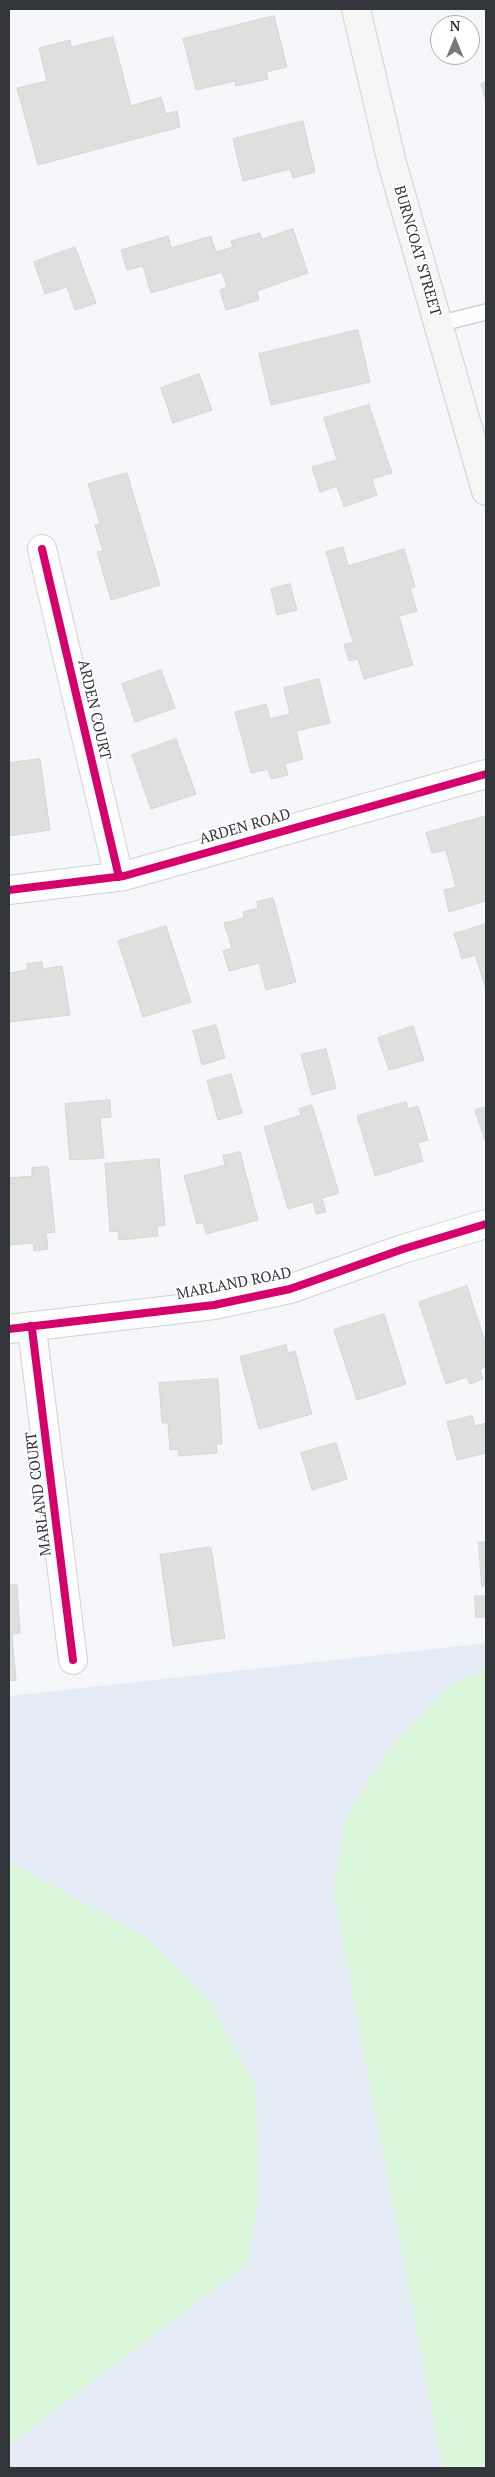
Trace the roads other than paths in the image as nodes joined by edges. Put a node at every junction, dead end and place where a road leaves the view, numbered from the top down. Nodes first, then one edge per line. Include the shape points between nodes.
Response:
1 (356, 9) edge
2 (486, 312) edge
3 (438, 324) junction
4 (486, 491) edge
5 (42, 549) dead end
6 (486, 774) edge
7 (119, 877) junction
8 (9, 890) edge
9 (486, 1224) edge
10 (19, 1328) edge
11 (73, 1660) dead end

1 - 3 main road, BURNCOAT STREET via 392,163
2 - 3 lane
3 - 4 main road, BURNCOAT STREET
5 - 7 street, ARDEN COURT
6 - 7 street, ARDEN ROAD
7 - 8 street, ARDEN ROAD
9 - 10 street, MARLAND ROAD via 290,1289 214,1305
10 - 11 street, MARLAND COURT via 33,1337

